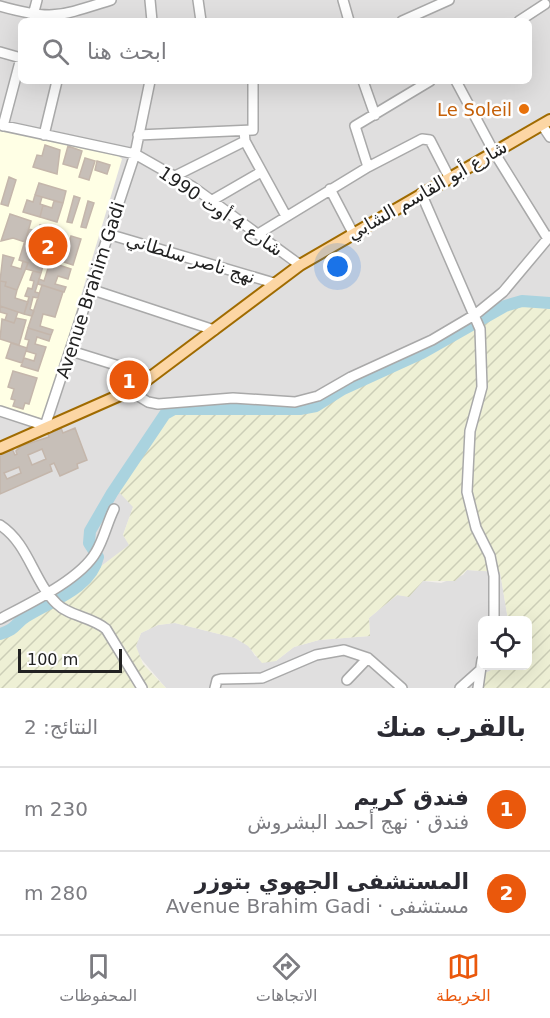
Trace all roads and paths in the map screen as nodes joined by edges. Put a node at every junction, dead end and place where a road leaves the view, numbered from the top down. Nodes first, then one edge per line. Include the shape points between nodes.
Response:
1 (37, 0) edge
2 (111, 0) edge
3 (150, 0) edge
4 (198, 0) edge
5 (343, 0) edge
6 (449, 0) edge
7 (84, 4) edge
8 (545, 4) dead end
9 (0, 6) edge
10 (71, 17) edge
11 (425, 17) edge
12 (32, 18) edge
13 (152, 18) edge
14 (201, 18) edge
15 (348, 18) edge
16 (524, 18) edge
17 (0, 52) edge
18 (18, 57) edge
19 (18, 69) edge
20 (56, 84) edge
21 (149, 84) edge
22 (253, 84) edge
23 (364, 84) edge
24 (425, 84) edge
25 (458, 84) edge
26 (0, 89) edge
27 (12, 92) junction
28 (375, 115) junction
29 (546, 122) edge
30 (1, 126) edge
31 (44, 135) junction
32 (138, 135) junction
33 (244, 136) junction
34 (550, 137) edge
35 (494, 152) junction
36 (135, 154) junction
37 (368, 167) junction
38 (261, 172) junction
39 (175, 176) junction
40 (449, 177) junction
41 (330, 189) junction
42 (421, 193) junction
43 (211, 201) junction
44 (286, 216) junction
45 (353, 232) junction
46 (108, 234) junction
47 (258, 234) junction
48 (549, 237) edge
49 (300, 265) junction
50 (274, 283) junction
51 (90, 289) junction
52 (476, 316) junction
53 (214, 330) junction
54 (71, 351) junction
55 (151, 376) junction
56 (130, 392) junction
57 (0, 411) edge
58 (48, 426) junction
59 (0, 448) edge
60 (114, 509) dead end
61 (0, 525) edge
62 (53, 598) junction
63 (494, 616) edge
64 (0, 619) edge
65 (368, 658) junction
66 (479, 671) joint
67 (347, 680) dead end
68 (142, 688) edge
69 (215, 688) edge
70 (402, 688) edge
71 (460, 688) edge
72 (478, 688) edge

1 - 12 street
2 - 7 street
3 - 13 street
4 - 14 street
5 - 15 street
6 - 11 street
7 - 10 street
8 - 16 street
9 - 12 street
10 - 12 street
17 - 18 street
19 - 27 street
20 - 31 street
21 - 32 street, Avenue Brahim Gadi
22 - 33 street via 255,126
23 - 28 street
24 - 28 street
25 - 35 street
26 - 27 street
27 - 30 street
28 - 37 street via 354,128
29 - 34 street
29 - 35 main road, شارع أبو القاسم الشابي
30 - 31 street, شارع 4 أوت 1990
31 - 36 street, شارع 4 أوت 1990
32 - 33 street
32 - 36 street, Avenue Brahim Gadi
33 - 38 street
33 - 39 street
35 - 40 main road, شارع أبو القاسم الشابي
35 - 48 street
36 - 39 street, شارع 4 أوت 1990
36 - 46 street, Avenue Brahim Gadi
37 - 40 street via 423,139 429,140
37 - 41 street
38 - 43 street
38 - 44 street
39 - 43 street, شارع 4 أوت 1990
40 - 42 main road, شارع أبو القاسم الشابي
41 - 44 street
41 - 45 street
42 - 45 main road, شارع أبو القاسم الشابي
42 - 52 street
43 - 47 street, شارع 4 أوت 1990
44 - 47 street
45 - 49 main road, شارع أبو القاسم الشابي
46 - 50 street, نهج ناصر سلطاني
46 - 51 street, Avenue Brahim Gadi
47 - 49 street, شارع 4 أوت 1990
48 - 52 street via 503,292
49 - 50 main road, شارع أبو القاسم الشابي
50 - 53 main road, شارع أبو القاسم الشابي
51 - 53 street
51 - 54 street, Avenue Brahim Gadi
52 - 56 street via 308,400 233,398 158,404
52 - 63 street via 482,387 470,431 467,492 476,528 490,556
53 - 55 main road, شارع أبو القاسم الشابي
54 - 55 street
54 - 58 street, Avenue Brahim Gadi
55 - 56 main road, شارع أبو القاسم الشابي
56 - 58 main road, شارع أبو القاسم الشابي
57 - 58 street
58 - 59 main road, شارع أبو القاسم الشابي
60 - 62 street via 95,555
61 - 62 street via 22,545
62 - 64 street
62 - 68 street via 106,629
65 - 67 street
65 - 69 street via 344,650 331,651 262,678 217,680
65 - 70 street
66 - 71 street
66 - 72 street

